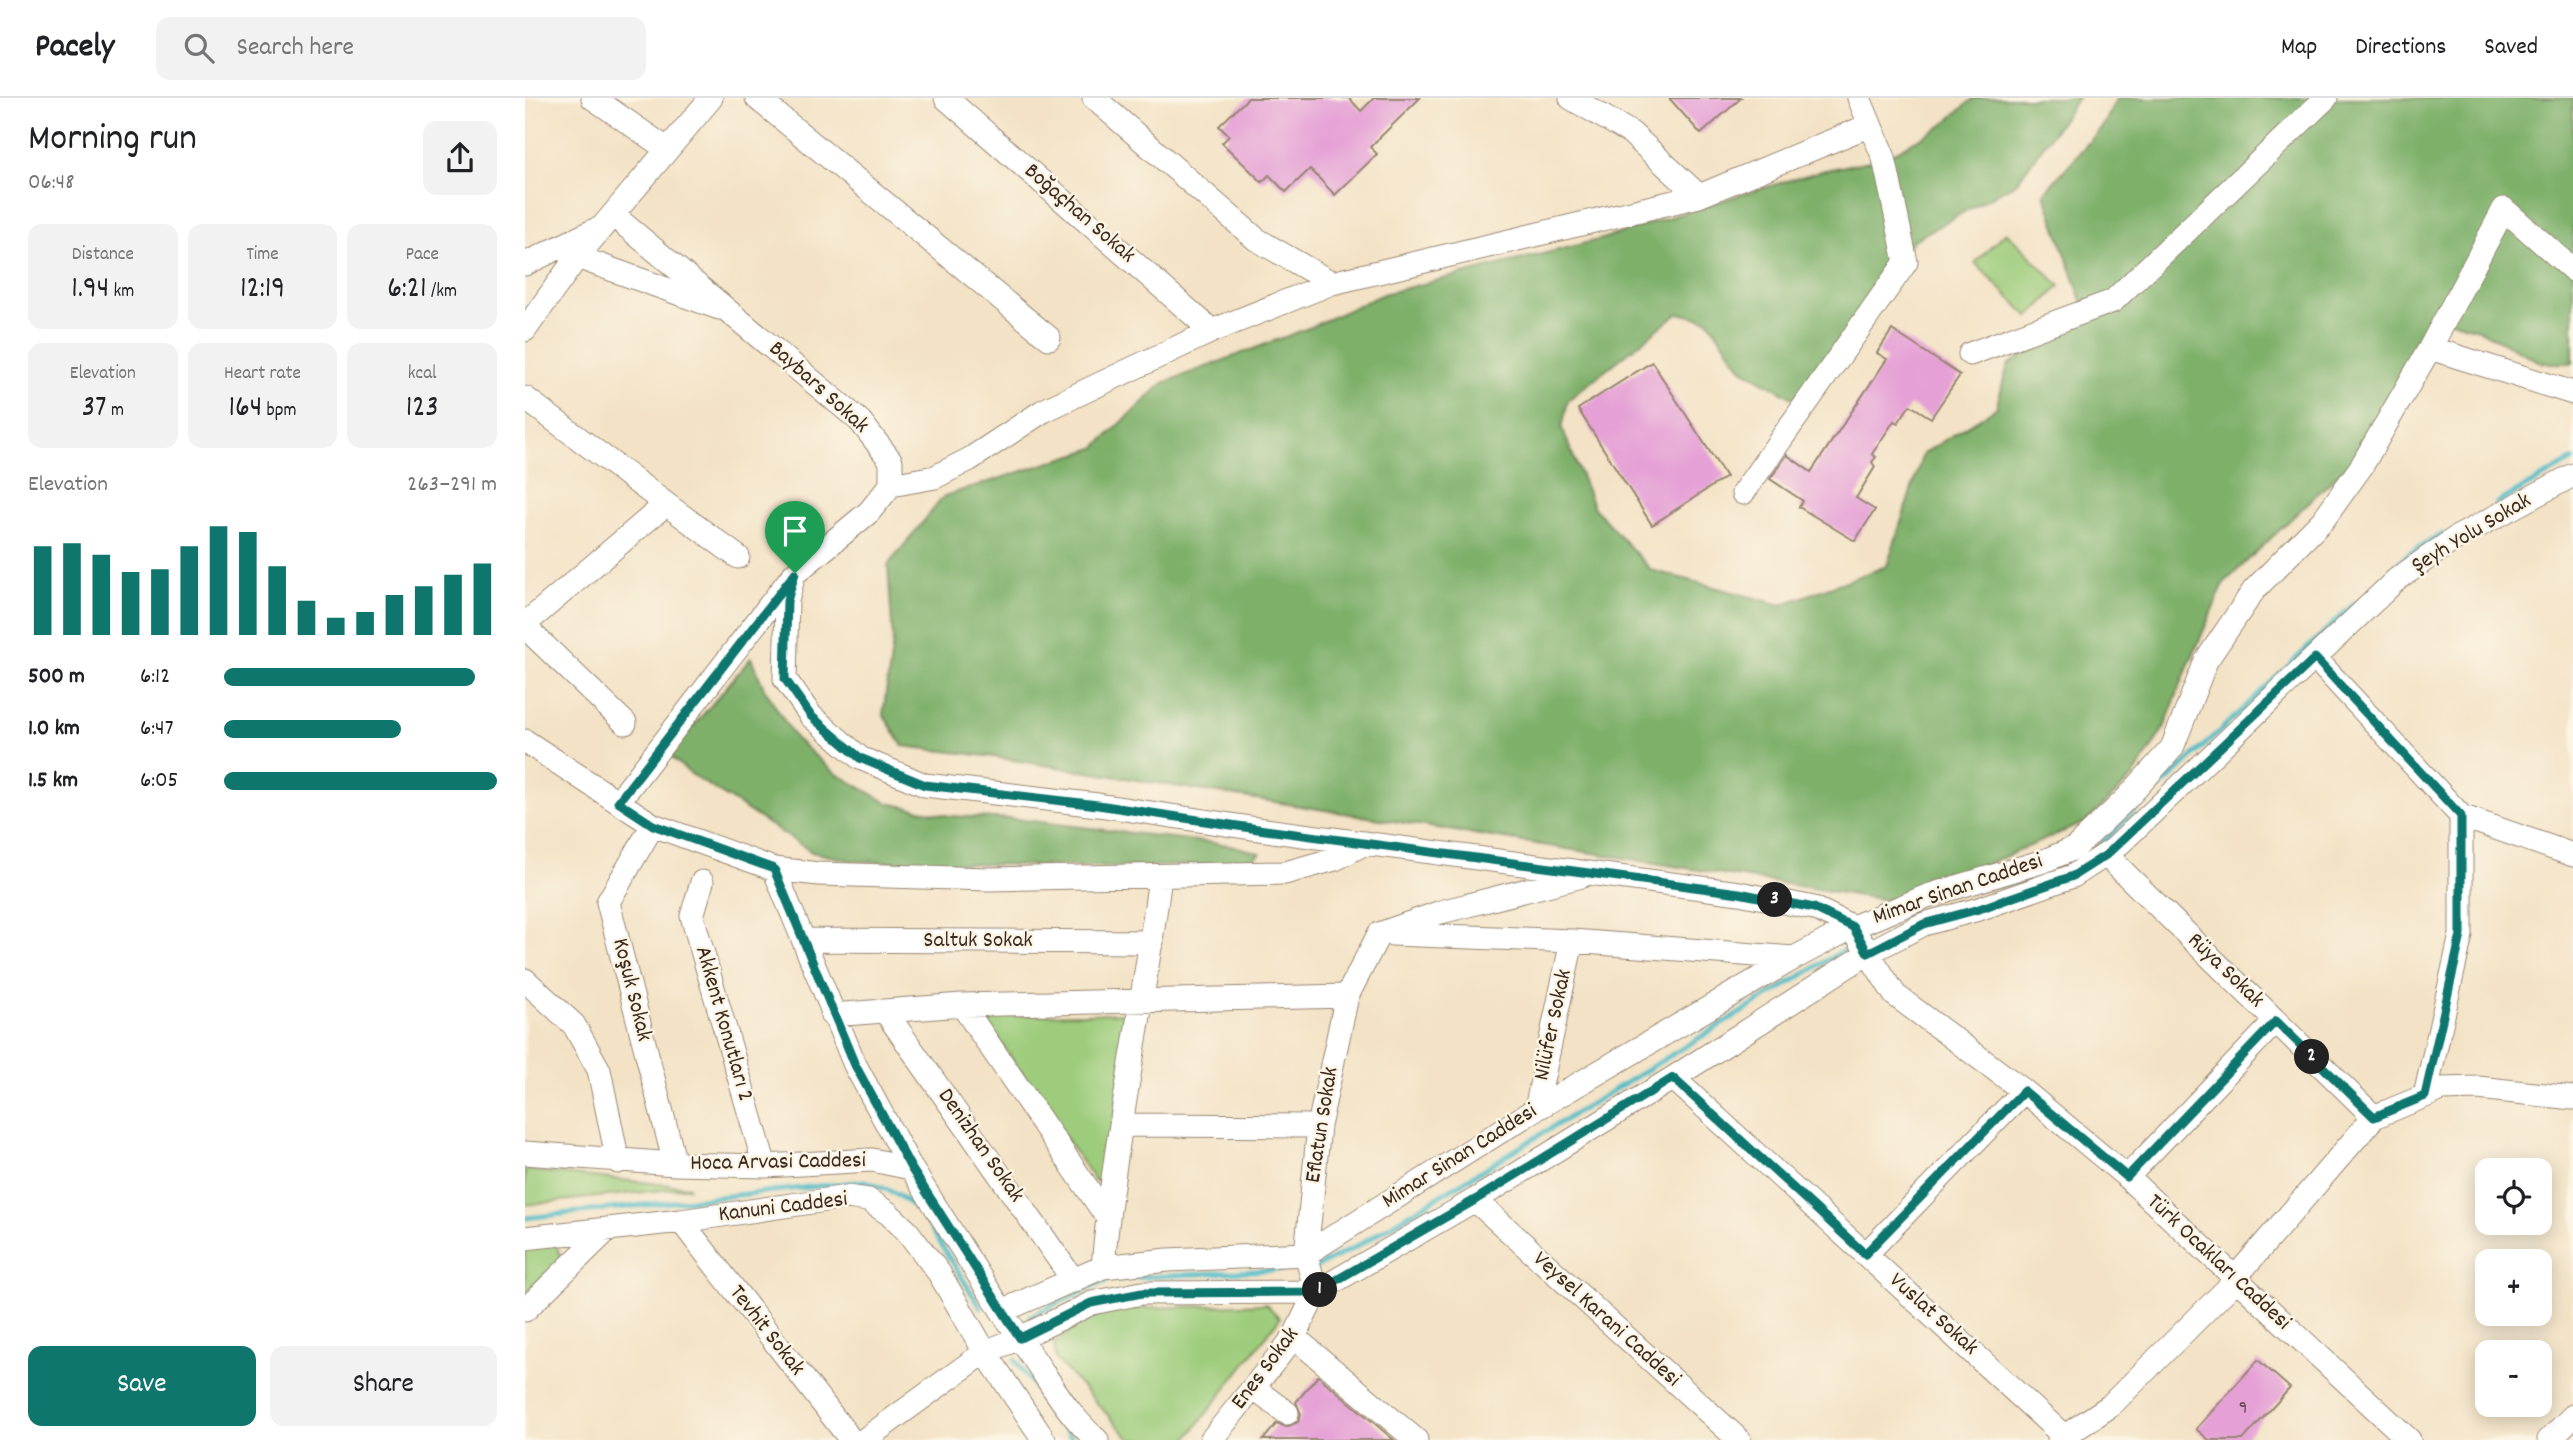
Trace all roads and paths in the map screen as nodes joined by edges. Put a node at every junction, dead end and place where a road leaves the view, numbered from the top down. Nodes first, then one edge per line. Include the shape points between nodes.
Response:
1 (593, 98) edge
2 (711, 98) edge
3 (757, 98) edge
4 (946, 98) edge
5 (1094, 98) edge
6 (1571, 98) edge
7 (1860, 98) edge
8 (2326, 98) edge
9 (1870, 125) junction
10 (667, 149) junction
11 (1699, 196) junction
12 (609, 220) junction
13 (577, 257) junction
14 (525, 264) edge
15 (2573, 270) edge
16 (1332, 283) junction
17 (733, 313) junction
18 (525, 330) edge
19 (1212, 331) junction
20 (1049, 338) dead end
21 (2430, 348) junction
22 (1969, 354) dead end
23 (2573, 393) edge
24 (525, 398) edge
25 (2573, 475) edge
26 (891, 485) junction
27 (1743, 493) dead end
28 (666, 504) junction
29 (738, 557) dead end
30 (795, 573) junction
31 (525, 625) edge
32 (2315, 658) junction
33 (625, 723) dead end
34 (525, 741) edge
35 (618, 802) junction
36 (2461, 816) junction
37 (653, 825) junction
38 (1365, 844) junction
39 (2106, 855) junction
40 (2573, 855) edge
41 (774, 869) junction
42 (1592, 874) junction
43 (1160, 876) junction
44 (702, 882) dead end
45 (1853, 927) junction
46 (1379, 934) junction
47 (804, 940) junction
48 (1572, 941) junction
49 (1152, 942) junction
50 (1868, 953) junction
51 (1794, 958) junction
52 (525, 980) edge
53 (1346, 996) junction
54 (1144, 999) junction
55 (962, 1005) junction
56 (885, 1011) junction
57 (832, 1015) junction
58 (2276, 1021) junction
59 (1673, 1078) junction
60 (2024, 1091) junction
61 (2425, 1096) junction
62 (2573, 1098) edge
63 (1536, 1109) junction
64 (2374, 1117) junction
65 (1123, 1125) junction
66 (1319, 1126) junction
67 (525, 1153) edge
68 (618, 1161) junction
69 (675, 1164) junction
70 (765, 1166) junction
71 (911, 1168) junction
72 (2127, 1177) junction
73 (1475, 1200) junction
74 (1107, 1217) junction
75 (681, 1221) junction
76 (607, 1230) junction
77 (525, 1238) edge
78 (1306, 1254) junction
79 (1865, 1254) junction
80 (1103, 1266) junction
81 (2235, 1280) junction
82 (1074, 1281) junction
83 (1316, 1292) junction
84 (525, 1310) edge
85 (1003, 1311) junction
86 (1294, 1337) junction
87 (1020, 1338) junction
88 (985, 1352) junction
89 (1253, 1388) junction
90 (1287, 1413) dead end
91 (2573, 1416) edge
92 (2064, 1439) edge
93 (851, 1440) edge
94 (864, 1440) edge
95 (1044, 1440) edge
96 (1097, 1440) edge
97 (1211, 1440) edge
98 (1416, 1440) edge
99 (1739, 1440) edge
100 (2409, 1440) edge
101 (2549, 1440) edge

1 - 10 street
2 - 10 street
3 - 20 street
4 - 19 street, Boğaçhan Sokak
5 - 16 street via 1256,239
6 - 11 street via 1630,133
7 - 9 street
8 - 22 street via 2113,301
9 - 11 street
9 - 27 street via 1884,158 1906,262
10 - 12 street
11 - 16 street
12 - 13 street
12 - 14 street
12 - 17 street, Baybars Sokak
13 - 17 street
13 - 18 street
15 - 21 street, Mimar Sinan Caddesi via 2504,209
16 - 19 street
17 - 26 street, Baybars Sokak via 860,421 891,461
19 - 26 street via 1043,411 935,477
21 - 23 street
21 - 45 street, Mimar Sinan Caddesi via 2361,467 2323,520 2247,600 2206,661 2172,748 2128,797 2075,848 1927,896
24 - 28 street
25 - 32 street, Şeyh Yolu Sokak via 2456,538 2396,580
26 - 30 street via 869,512
28 - 29 street
28 - 31 street
30 - 35 street
30 - 38 street via 787,601 785,679 811,716 860,758 925,785
31 - 33 street
32 - 36 street
32 - 39 street, Şeyh Yolu Sokak
34 - 35 street
35 - 37 street
36 - 40 street
36 - 61 street via 2461,935
37 - 41 street
37 - 69 street, Koşuk Sokak via 608,902
38 - 42 street
38 - 43 street via 1335,859 1285,873
39 - 50 street, Şeyh Yolu Sokak via 2073,876 1924,924
39 - 58 street, Rüya Sokak
41 - 43 street via 989,879
41 - 47 street
42 - 45 street via 1814,908
42 - 46 street via 1441,912
43 - 49 street
44 - 70 street, Akkent Konutları 2 via 692,916
45 - 50 street, Türk Ocakları Caddesi
45 - 51 street, Mimar Sinan Caddesi
46 - 48 street
46 - 53 street, Eflatun Sokak
47 - 49 street, Saltuk Sokak
47 - 57 street
48 - 51 street
48 - 63 street, Nilüfer Sokak
49 - 54 street
50 - 59 street, Mimar Sinan Caddesi
50 - 60 street, Türk Ocakları Caddesi via 1895,995
51 - 63 street, Mimar Sinan Caddesi
52 - 68 street via 574,1025 599,1070
53 - 54 street
53 - 66 street, Eflatun Sokak
54 - 55 street
54 - 65 street
55 - 56 street
55 - 74 street
56 - 57 street
56 - 82 street, Denizhan Sokak
57 - 71 street
58 - 64 street, Rüya Sokak
58 - 72 street
59 - 73 street, Mimar Sinan Caddesi
59 - 79 street, Vuslat Sokak
60 - 72 street, Türk Ocakları Caddesi
60 - 79 street
61 - 62 street via 2478,1088
61 - 64 street
63 - 78 street, Mimar Sinan Caddesi
64 - 81 street
65 - 66 street
65 - 74 street
66 - 78 street, Eflatun Sokak
67 - 68 street, Hoca Arvasi Caddesi
68 - 69 street, Hoca Arvasi Caddesi
69 - 70 street, Hoca Arvasi Caddesi
70 - 71 street, Hoca Arvasi Caddesi via 871,1160
71 - 85 street
72 - 81 street, Türk Ocakları Caddesi
73 - 83 street, Mimar Sinan Caddesi
73 - 99 street, Veysel Karani Caddesi
74 - 80 street
75 - 76 street, Kanuni Caddesi
75 - 88 street, Kanuni Caddesi via 847,1197 868,1200 907,1231 939,1273
75 - 93 street, Tevhit Sokak
76 - 77 street, Kanuni Caddesi
76 - 84 street
78 - 80 street, Mimar Sinan Caddesi
78 - 83 street
79 - 92 street, Vuslat Sokak
80 - 82 street, Mimar Sinan Caddesi
81 - 92 street via 2110,1406
81 - 100 street, Türk Ocakları Caddesi
82 - 85 street, Mimar Sinan Caddesi
83 - 86 street, Enes Sokak
83 - 87 street, Mimar Sinan Caddesi via 1142,1293 1091,1303
85 - 87 street
86 - 89 street, Enes Sokak
86 - 98 street
87 - 88 street, Mimar Sinan Caddesi
87 - 96 street
88 - 94 street, Mimar Sinan Caddesi
88 - 95 street, Kanuni Caddesi
89 - 90 street
89 - 97 street, Enes Sokak
91 - 101 street

